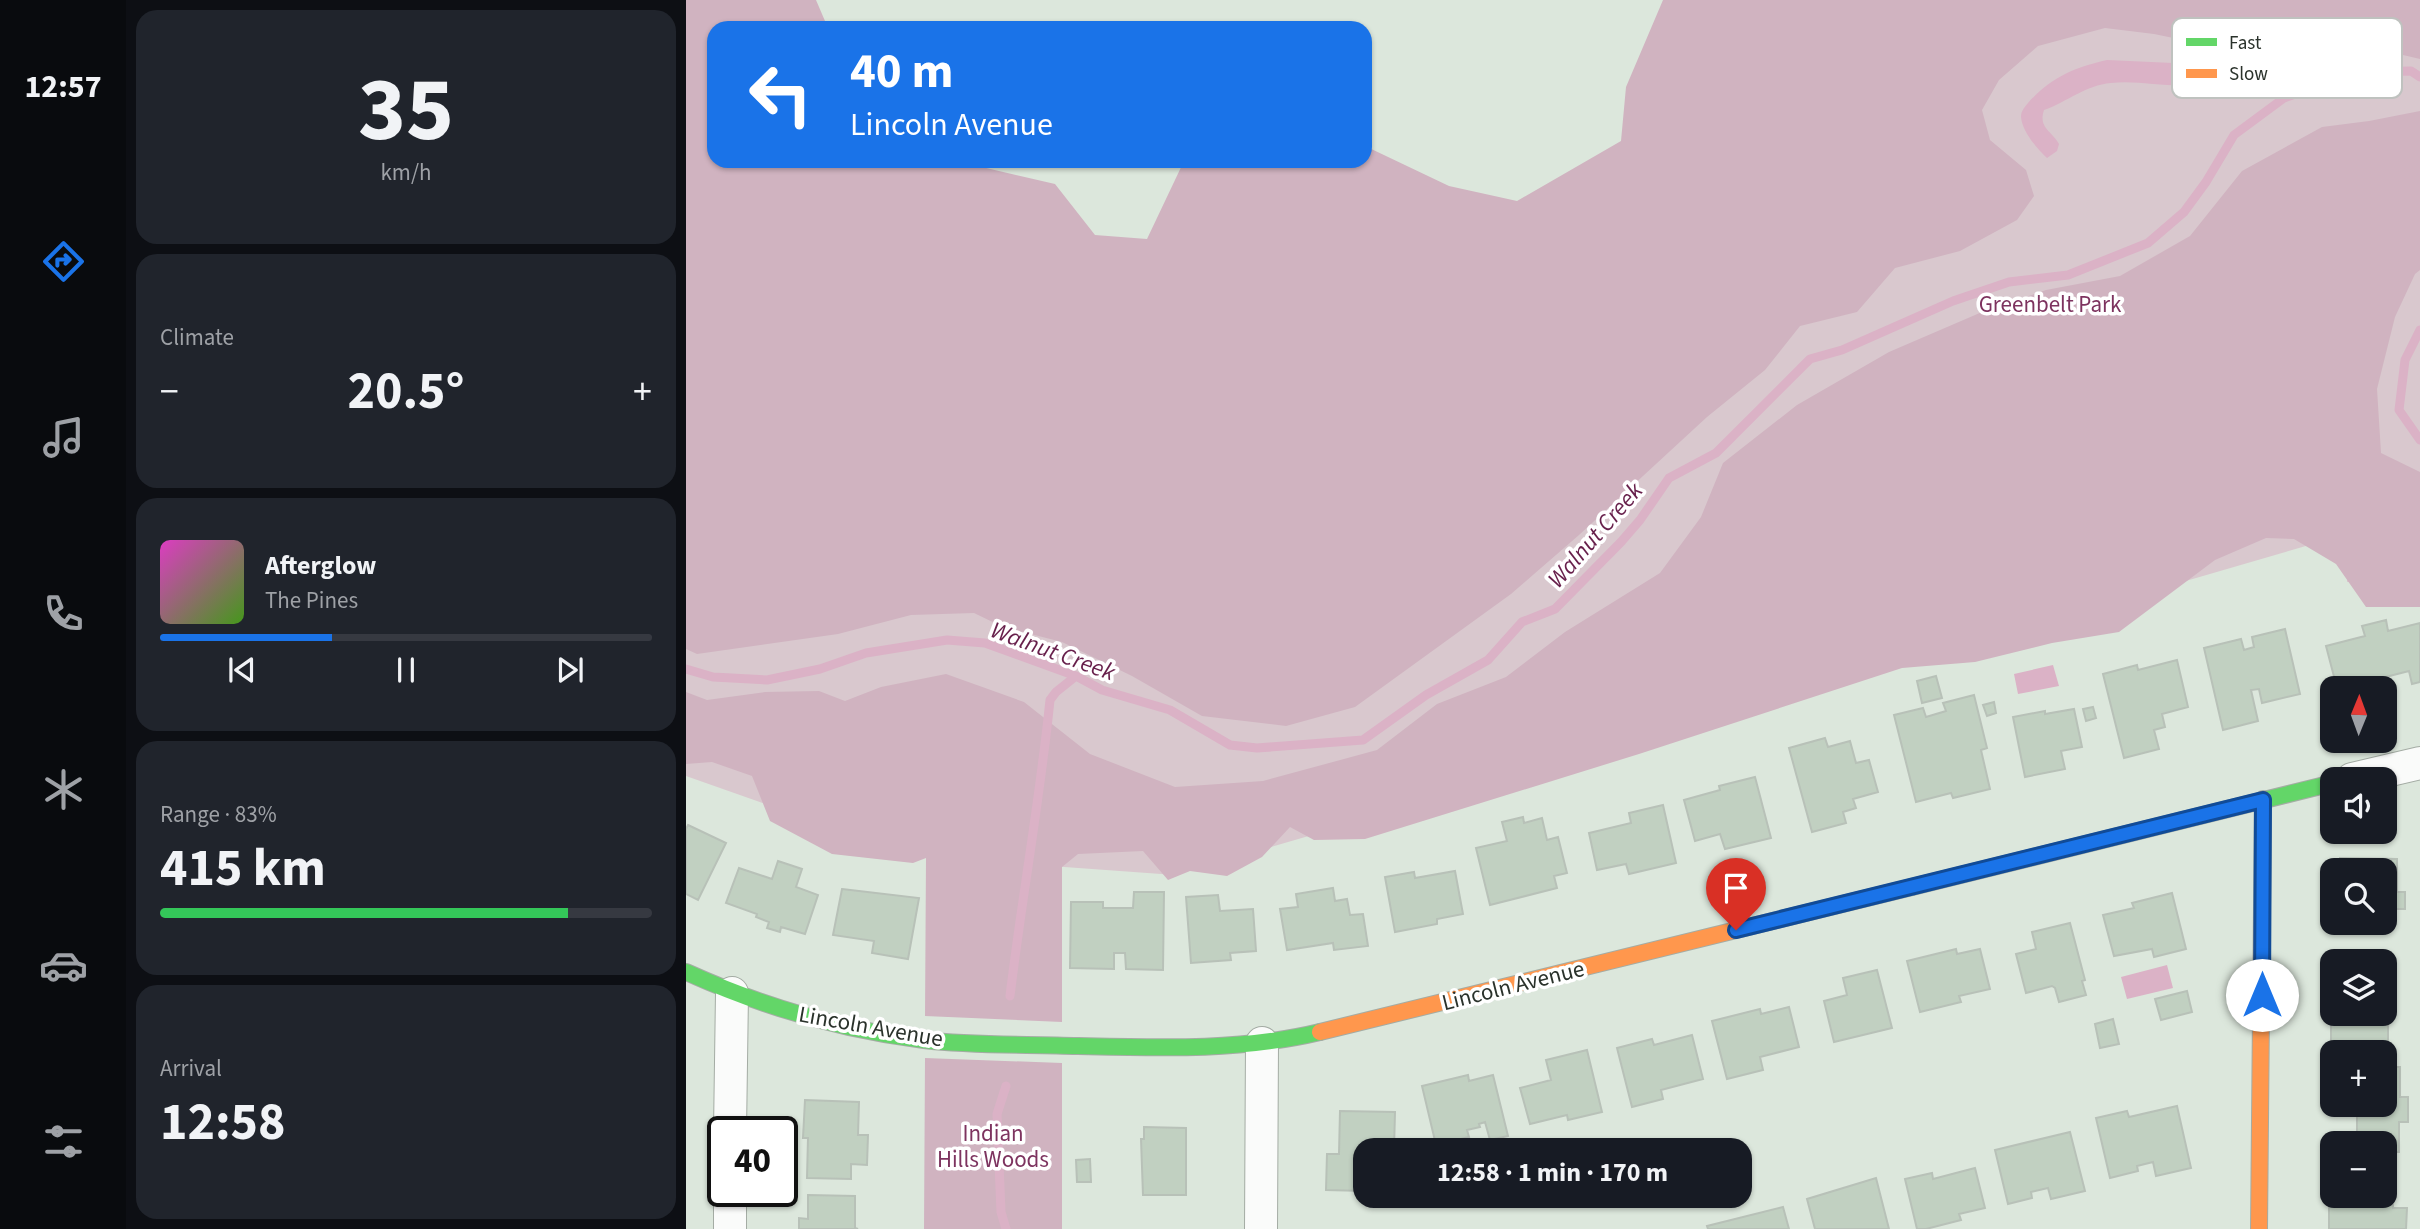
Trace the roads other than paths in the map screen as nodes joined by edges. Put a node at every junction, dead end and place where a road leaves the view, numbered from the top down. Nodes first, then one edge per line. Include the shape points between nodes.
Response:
1 (2420, 763) edge
2 (2397, 768) edge
3 (2320, 786) edge
4 (2263, 800) junction
5 (686, 972) edge
6 (732, 993) junction
7 (1262, 1043) junction
8 (730, 1116) edge
9 (730, 1207) edge
10 (2253, 1228) edge
11 (730, 1229) edge
12 (1261, 1229) edge

1 - 2 street
3 - 4 street, Lincoln Avenue
4 - 7 street, Lincoln Avenue
4 - 10 street
5 - 6 street, Lincoln Avenue
6 - 7 street, Lincoln Avenue via 779,1009 925,1040 1173,1049
6 - 8 street
7 - 12 street
9 - 11 street

